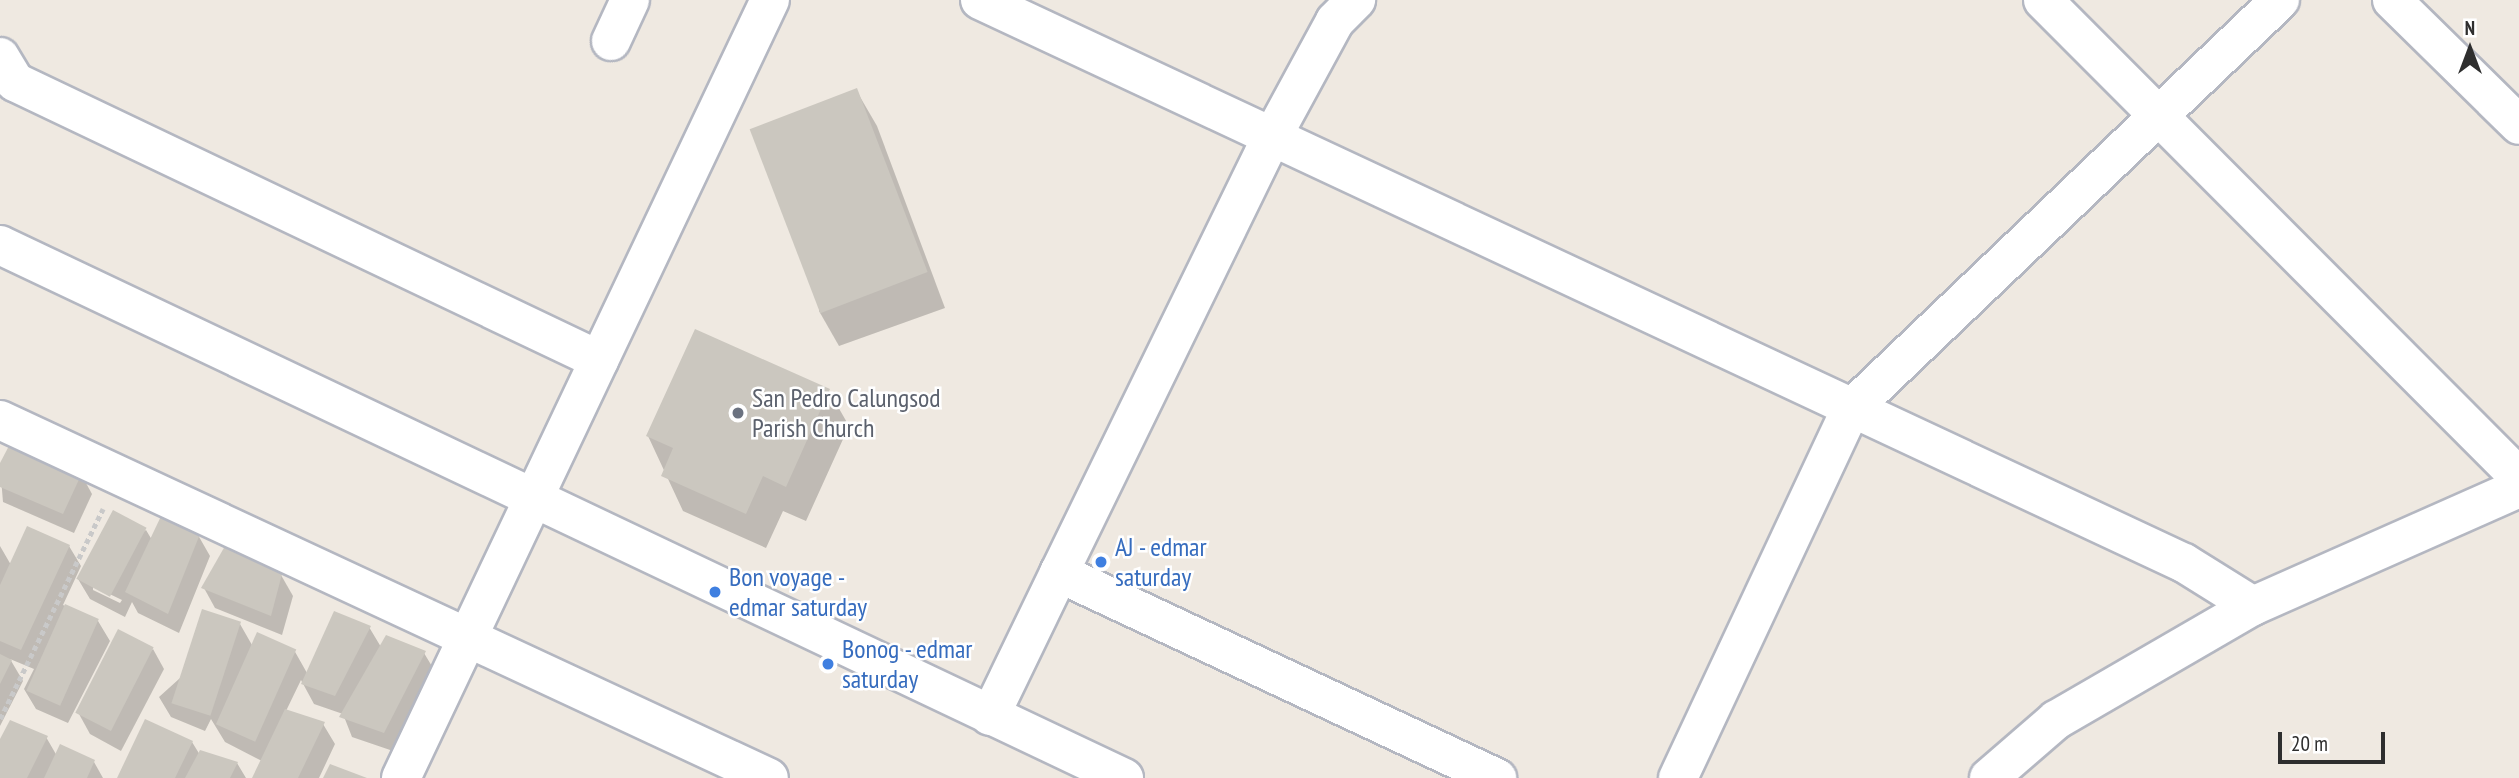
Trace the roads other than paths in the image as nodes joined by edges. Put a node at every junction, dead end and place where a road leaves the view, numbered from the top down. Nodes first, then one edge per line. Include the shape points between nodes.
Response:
1 (630, 0) edge
2 (769, 0) edge
3 (980, 0) edge
4 (1356, 0) edge
5 (2043, 0) edge
6 (2280, 0) edge
7 (2392, 0) edge
8 (611, 41) dead end
9 (0, 57) edge
10 (2153, 114) junction
11 (2519, 125) edge
12 (1271, 139) junction
13 (0, 245) edge
14 (599, 360) junction
15 (1850, 410) junction
16 (0, 421) edge
17 (2519, 477) edge
18 (2519, 488) edge
19 (534, 497) junction
20 (1059, 573) junction
21 (2253, 606) junction
22 (465, 642) junction
23 (990, 716) junction
24 (747, 773) edge
25 (401, 778) edge
26 (1124, 778) edge
27 (1497, 778) edge
28 (1678, 778) edge
29 (1989, 778) edge

1 - 8 street
2 - 14 street
3 - 12 street
4 - 12 street via 1335,21
5 - 10 street
6 - 10 street
7 - 11 street
9 - 14 street via 15,82
10 - 15 street
10 - 17 street
12 - 15 street
12 - 20 street
13 - 19 street
14 - 19 street
15 - 21 street via 2184,563
15 - 28 street
16 - 22 street
18 - 21 street
19 - 22 street
19 - 23 street
20 - 23 street
20 - 27 street
21 - 29 street via 2056,720
22 - 24 street
22 - 25 street
23 - 26 street

